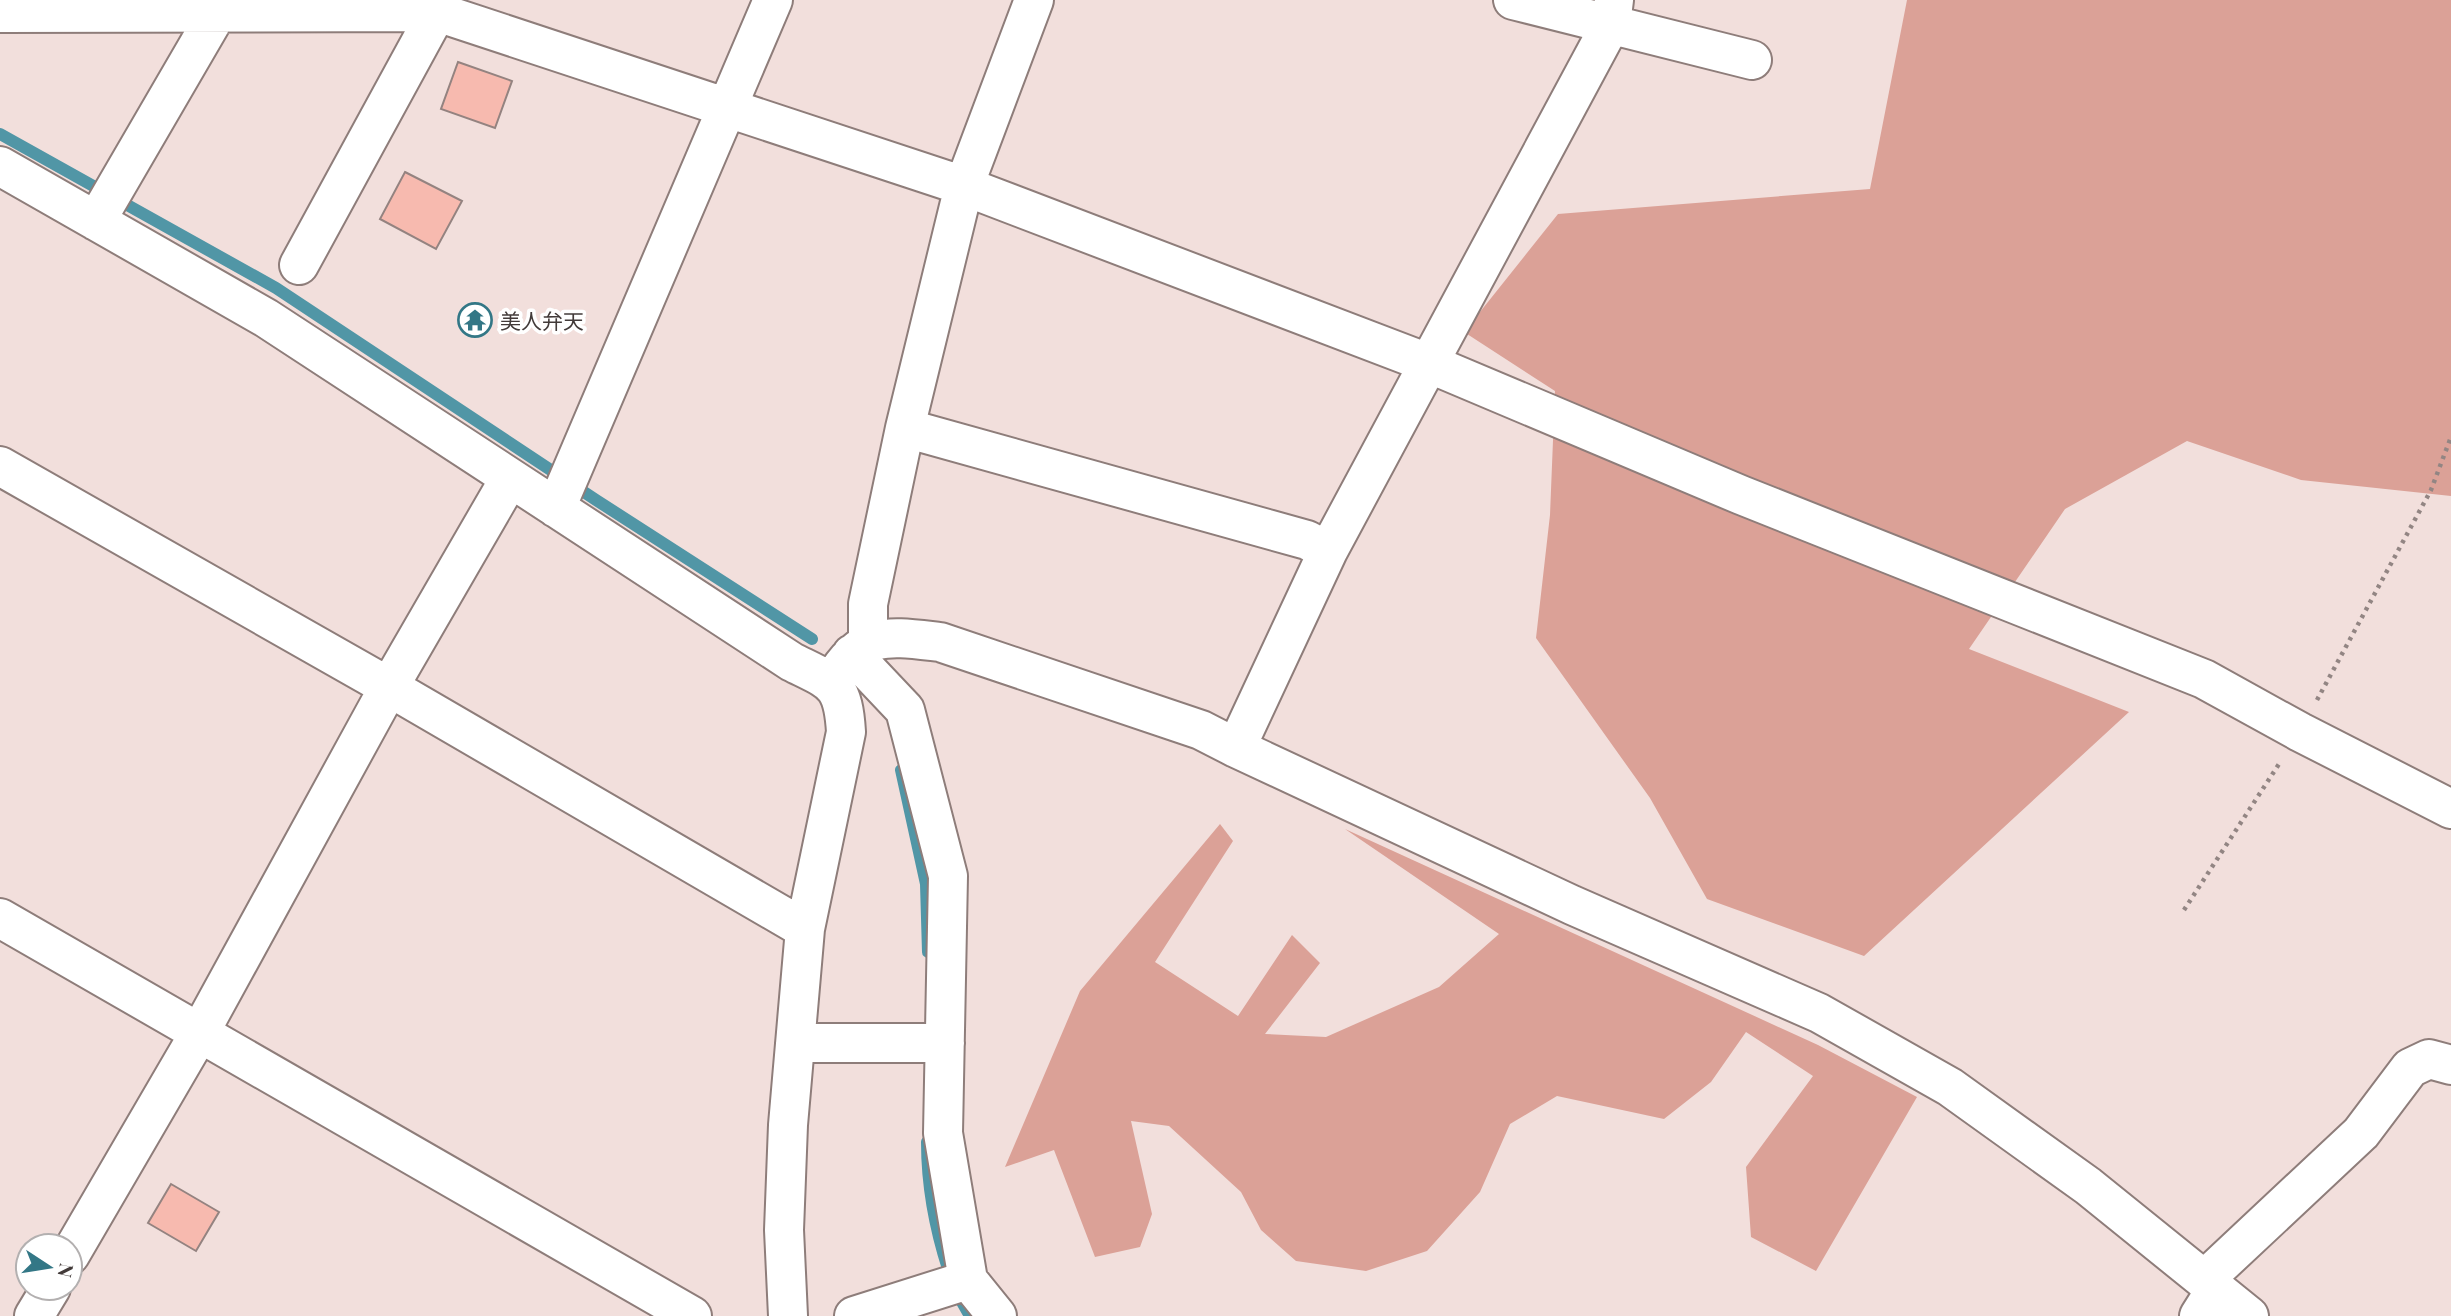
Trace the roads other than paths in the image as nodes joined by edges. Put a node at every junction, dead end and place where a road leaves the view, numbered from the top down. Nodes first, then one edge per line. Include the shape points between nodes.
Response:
1 (774, 0) edge
2 (1034, 0) edge
3 (1513, 0) edge
4 (439, 6) edge
5 (1612, 12) edge
6 (0, 13) edge
7 (217, 13) junction
8 (1752, 60) dead end
9 (727, 108) junction
10 (0, 166) edge
11 (964, 186) junction
12 (96, 221) junction
13 (299, 265) dead end
14 (1428, 363) junction
15 (905, 428) junction
16 (0, 466) edge
17 (510, 478) junction
18 (571, 518) junction
19 (1328, 551) junction
20 (851, 659) junction
21 (389, 687) junction
22 (1236, 748) junction
23 (2451, 809) edge
24 (0, 918) edge
25 (805, 929) junction
26 (200, 1032) junction
27 (795, 1042) junction
28 (945, 1043) junction
29 (2451, 1065) edge
30 (83, 1232) edge
31 (968, 1280) junction
32 (2206, 1295) edge
33 (692, 1316) edge
34 (788, 1316) edge
35 (854, 1316) edge
36 (997, 1316) edge
37 (2249, 1316) edge

1 - 9 street
2 - 11 street
3 - 5 street
4 - 7 street
4 - 9 street
4 - 13 street
5 - 8 street
5 - 14 street
6 - 7 street
7 - 12 street
9 - 11 street
9 - 18 street
10 - 12 street
11 - 14 street
11 - 15 street
12 - 17 street via 267,318
14 - 19 street
14 - 23 street via 1741,495 2204,679
15 - 19 street via 1307,540
15 - 20 street via 868,604
16 - 21 street
17 - 18 street
17 - 21 street
18 - 20 street via 792,662
19 - 22 street
20 - 22 street via 900,638 940,642 1201,730
20 - 25 street via 841,698 846,732
20 - 28 street via 905,710 948,876
21 - 25 street
21 - 26 street
22 - 32 street via 1572,905 1819,1013 1950,1087 2088,1186
24 - 26 street
25 - 27 street
26 - 30 street
26 - 33 street
27 - 28 street
27 - 34 street via 784,1230
28 - 31 street via 943,1133
29 - 32 street via 2429,1059 2410,1068 2361,1133
31 - 35 street
31 - 36 street
32 - 37 street

